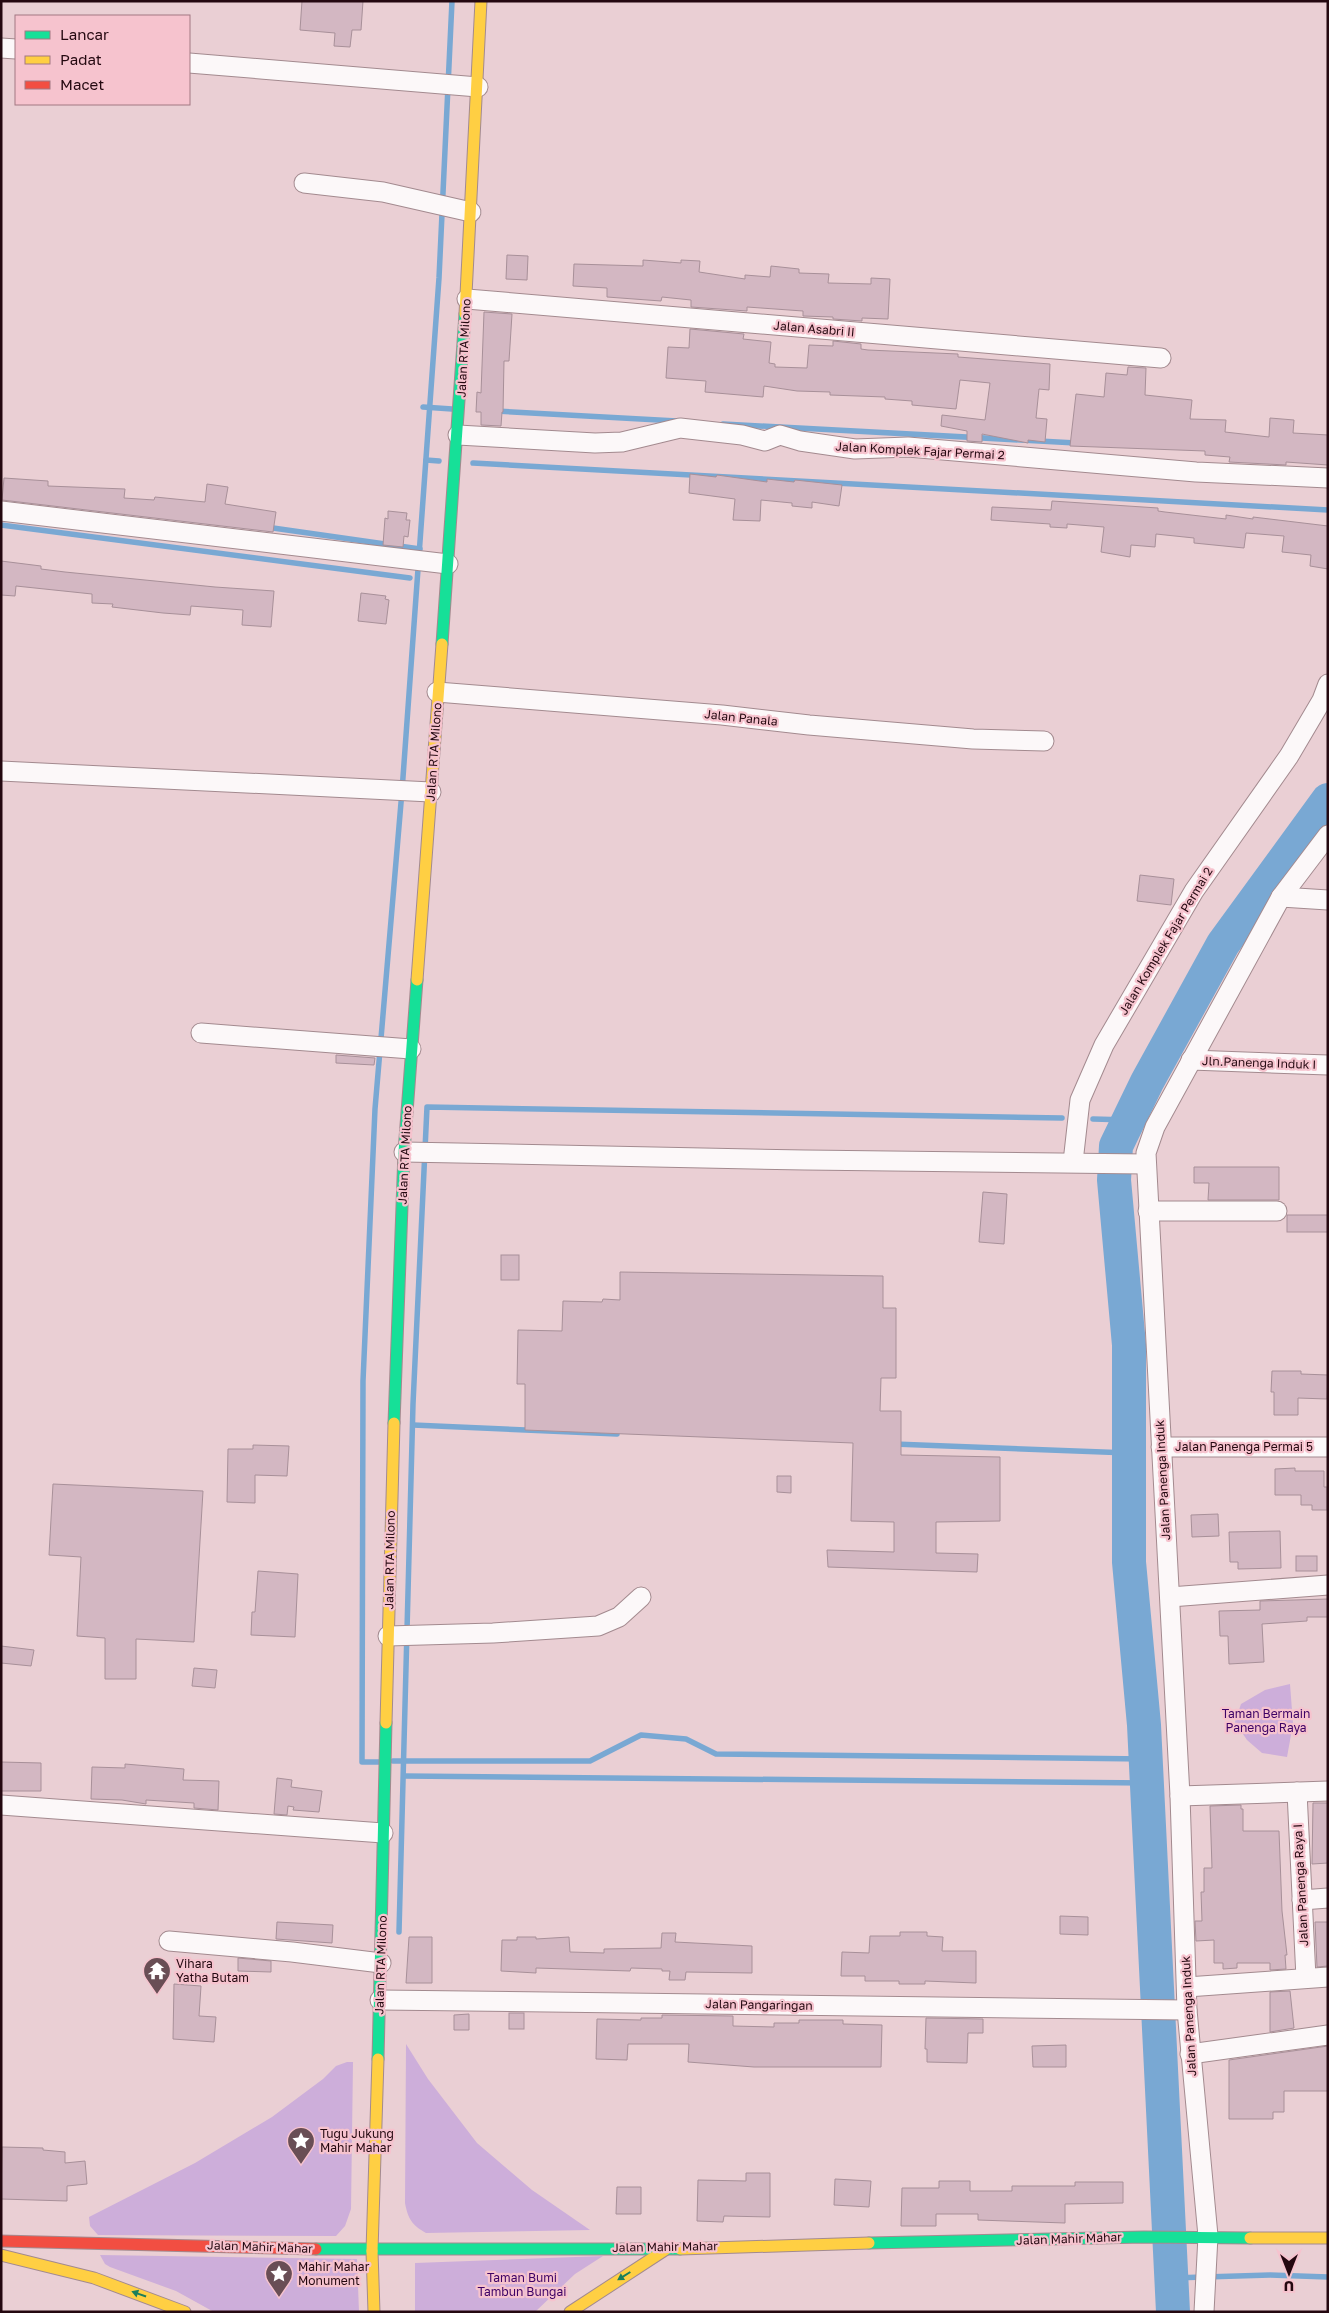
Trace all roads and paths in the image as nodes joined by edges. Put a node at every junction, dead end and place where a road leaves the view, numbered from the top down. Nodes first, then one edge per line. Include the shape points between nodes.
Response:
1 (481, 1) edge
2 (1, 48) edge
3 (15, 49) edge
4 (190, 63) edge
5 (478, 87) junction
6 (304, 183) dead end
7 (471, 212) junction
8 (467, 299) junction
9 (1161, 358) dead end
10 (458, 436) junction
11 (1328, 478) edge
12 (1, 511) edge
13 (448, 564) junction
14 (1328, 684) edge
15 (438, 692) junction
16 (1044, 741) dead end
17 (1, 771) edge
18 (431, 792) junction
19 (1328, 835) edge
20 (1281, 897) junction
21 (1328, 900) edge
22 (200, 1033) dead end
23 (411, 1049) junction
24 (1191, 1060) junction
25 (1328, 1065) edge
26 (404, 1152) junction
27 (1073, 1162) junction
28 (1139, 1164) junction
29 (1148, 1211) junction
30 (1277, 1211) dead end
31 (1161, 1447) junction
32 (1328, 1447) edge
33 (1328, 1585) edge
34 (640, 1597) dead end
35 (1170, 1597) junction
36 (388, 1636) junction
37 (1328, 1791) edge
38 (1297, 1792) junction
39 (1180, 1796) junction
40 (1, 1805) edge
41 (382, 1833) junction
42 (1328, 1898) edge
43 (1302, 1900) junction
44 (169, 1941) dead end
45 (381, 1963) junction
46 (1328, 1977) edge
47 (1306, 1978) junction
48 (1187, 1987) junction
49 (380, 2000) junction
50 (1180, 2010) junction
51 (1328, 2034) edge
52 (1190, 2054) junction
53 (1202, 2236) junction
54 (1328, 2238) edge
55 (1, 2241) edge
56 (665, 2250) junction
57 (372, 2251) junction
58 (1, 2255) edge
59 (185, 2312) edge
60 (374, 2312) edge
61 (570, 2312) edge
62 (1204, 2312) edge

1 - 5 main road, Jalan RTA Milono
2 - 3 street
4 - 5 street
5 - 7 main road, Jalan RTA Milono
6 - 7 street via 384,192
7 - 8 main road, Jalan RTA Milono
8 - 9 street, Jalan Asabri II
8 - 10 main road, Jalan RTA Milono
10 - 11 street, Jalan Komplek Fajar Permai 2 via 595,443 631,440 680,428 764,441 780,434 800,441 855,449 908,447 1196,472
10 - 13 main road, Jalan RTA Milono
12 - 13 street
13 - 15 main road, Jalan RTA Milono
14 - 27 street, Jalan Komplek Fajar Permai 2 via 1289,756 1194,891 1104,1044 1080,1100
15 - 16 street, Jalan Panala via 963,738
15 - 18 main road, Jalan RTA Milono
17 - 18 street
18 - 23 main road, Jalan RTA Milono
19 - 20 street, Jalan Panenga Induk
20 - 21 street
20 - 24 street, Jalan Panenga Induk
22 - 23 street
23 - 26 main road, Jalan RTA Milono
24 - 25 street, Jln.Panenga Induk I
24 - 28 street, Jalan Panenga Induk
26 - 27 street
26 - 36 main road, Jalan RTA Milono
27 - 28 street
28 - 29 street, Jalan Panenga Induk
29 - 30 street
29 - 31 street, Jalan Panenga Induk
31 - 32 street, Jalan Panenga Permai 5
31 - 35 street, Jalan Panenga Induk
33 - 35 street
34 - 36 street via 619,1617 598,1626
35 - 39 street, Jalan Panenga Induk
36 - 41 main road, Jalan RTA Milono
37 - 38 street
38 - 39 street
38 - 43 street, Jalan Panenga Raya I
39 - 48 street, Jalan Panenga Induk
40 - 41 street
41 - 45 main road, Jalan RTA Milono
42 - 43 street
43 - 47 street, Jalan Panenga Raya I
44 - 45 street
45 - 49 main road, Jalan RTA Milono
46 - 47 street
47 - 48 street
48 - 50 street, Jalan Panenga Induk
49 - 50 street, Jalan Pangaringan
49 - 57 main road, Jalan RTA Milono
50 - 52 street, Jalan Panenga Induk
51 - 52 street
52 - 53 street, Jalan Panenga Induk
53 - 54 main road, Jalan Mahir Mahar
53 - 56 main road, Jalan Mahir Mahar via 754,2245
53 - 62 street, Jalan Panenga Induk
55 - 57 main road, Jalan Mahir Mahar
56 - 57 main road, Jalan Mahir Mahar
56 -> 61 main road
57 - 60 main road, Jalan RTA Milono
59 -> 58 main road via 82,2275

